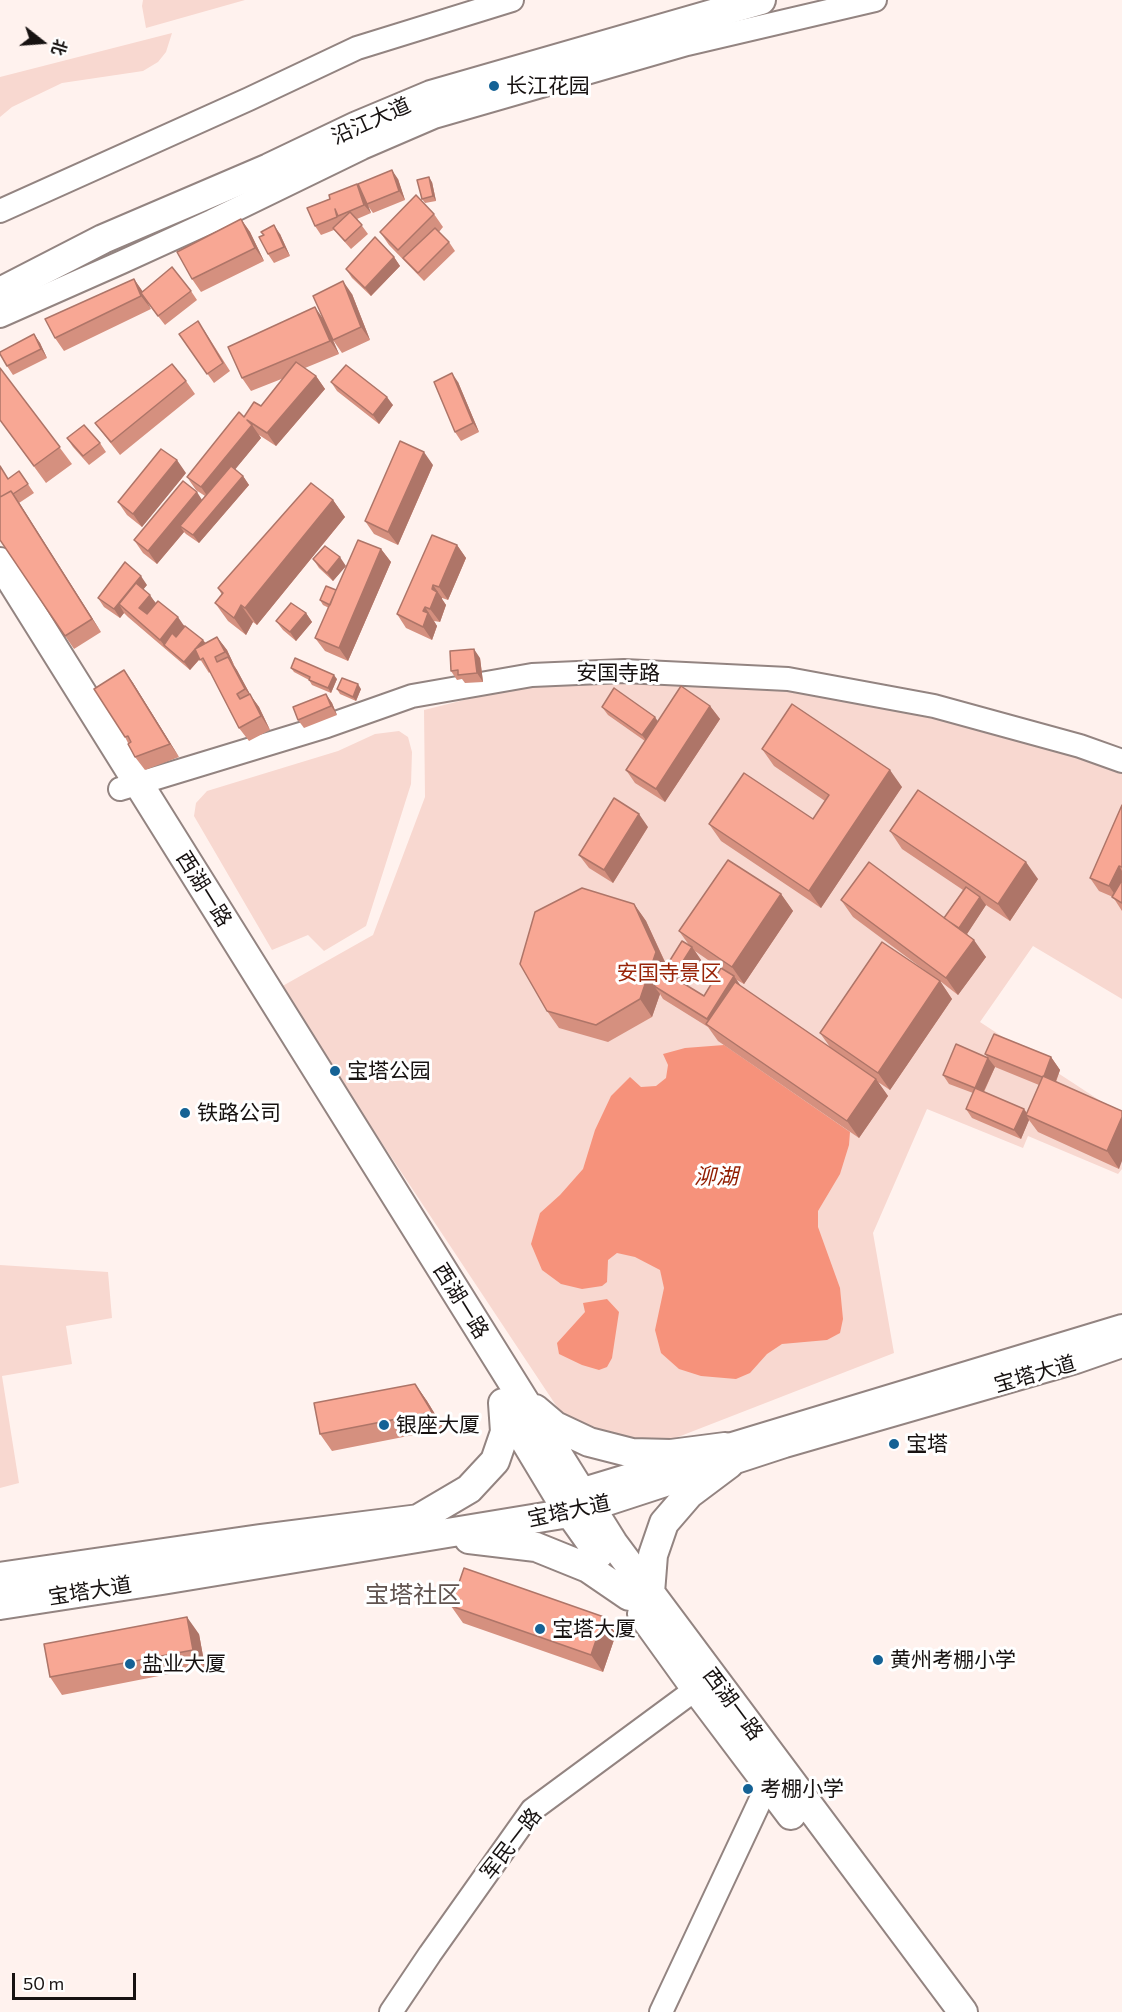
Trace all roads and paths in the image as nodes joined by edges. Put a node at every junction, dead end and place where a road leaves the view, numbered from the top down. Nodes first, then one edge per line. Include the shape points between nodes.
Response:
1 (513, 0) edge
2 (691, 0) edge
3 (761, 0) edge
4 (875, 0) edge
5 (0, 211) edge
6 (0, 271) edge
7 (0, 292) edge
8 (0, 316) edge
9 (0, 562) edge
10 (0, 594) edge
11 (1122, 761) edge
12 (129, 786) junction
13 (1122, 1326) edge
14 (1122, 1346) edge
15 (512, 1400) junction
16 (727, 1456) junction
17 (575, 1502) junction
18 (418, 1528) junction
19 (0, 1577) edge
20 (640, 1594) junction
21 (0, 1605) edge
22 (696, 1689) junction
23 (768, 1784) junction
24 (391, 2012) edge
25 (661, 2012) edge
26 (939, 2012) edge
27 (963, 2012) edge

1 - 5 street via 357,48
2 - 6 main road, 沿江大道 via 419,83
3 - 7 main road, 沿江大道 via 431,95 103,239
4 - 8 street via 687,44 434,117
9 - 12 main road, 西湖一路
10 - 12 main road, 西湖一路
11 - 12 street, 安国寺路 via 934,706 788,678 624,671 532,675 412,696
12 - 15 main road, 西湖一路 via 367,1180
13 - 16 street, 宝塔大道
14 - 16 street, 宝塔大道 via 785,1446
15 - 16 main road via 589,1442 632,1453
15 - 17 main road, 西湖一路
15 - 18 main road via 495,1461 469,1489
16 - 17 street, 宝塔大道
16 - 20 main road via 664,1522
17 - 18 main road, 宝塔大道
17 - 20 main road, 西湖一路
18 - 19 main road, 宝塔大道 via 260,1539
18 - 20 main road via 536,1548
18 - 21 main road, 宝塔大道 via 162,1580
20 - 22 main road, 西湖一路
20 - 27 main road, 西湖一路
22 - 23 main road, 西湖一路
22 - 24 street, 军民一路 via 532,1810
23 - 25 street
23 - 26 main road, 西湖一路

